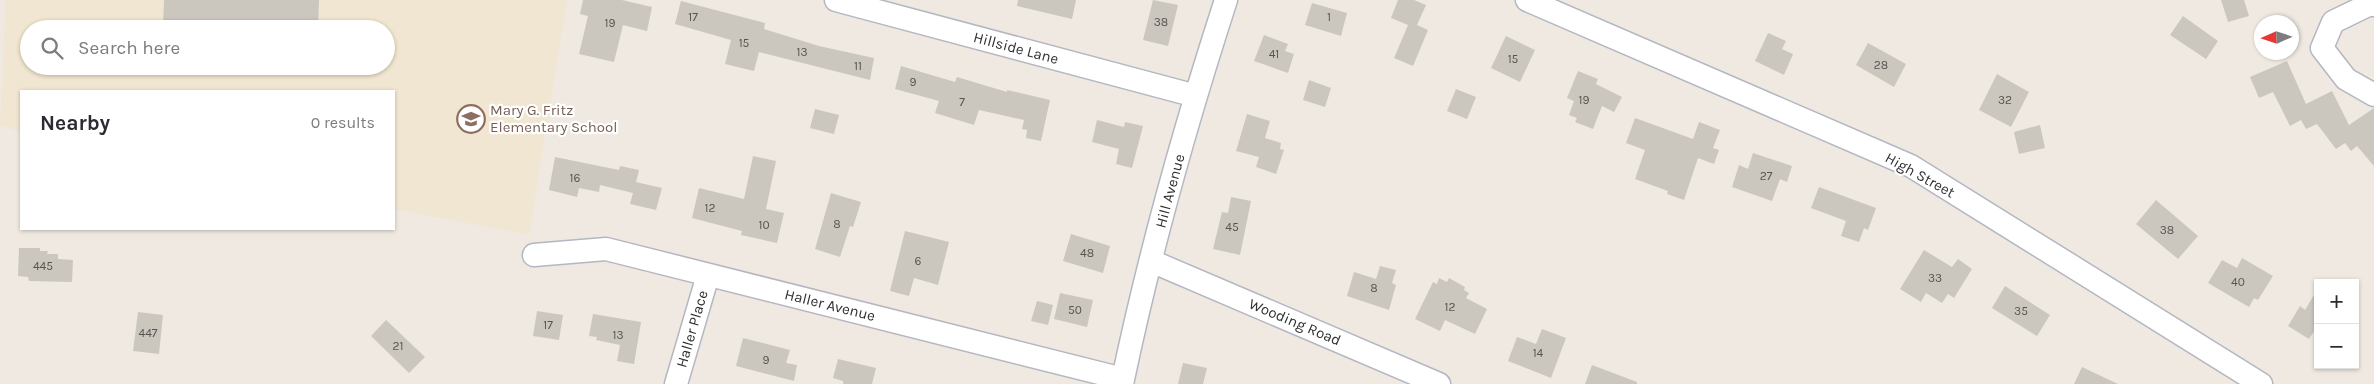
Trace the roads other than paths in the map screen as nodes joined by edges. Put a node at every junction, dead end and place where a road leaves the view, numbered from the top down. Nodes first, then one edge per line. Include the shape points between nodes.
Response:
1 (836, 0) edge
2 (1226, 0) edge
3 (1527, 0) edge
4 (2374, 5) edge
5 (2374, 95) edge
6 (1196, 96) junction
7 (534, 255) dead end
8 (1151, 261) junction
9 (708, 274) junction
10 (1122, 381) edge
11 (676, 384) edge
12 (1439, 384) edge
13 (2261, 384) edge

1 - 6 street, Hillside Lane
2 - 6 street, Hill Avenue
3 - 13 street, High Street via 1911,166
4 - 5 street via 2333,22 2322,48 2346,79
6 - 8 street, Hill Avenue
7 - 9 street, Haller Avenue via 606,249
8 - 10 street, Hill Avenue
8 - 12 street, Wooding Road
9 - 10 street, Haller Avenue
9 - 11 street, Haller Place

